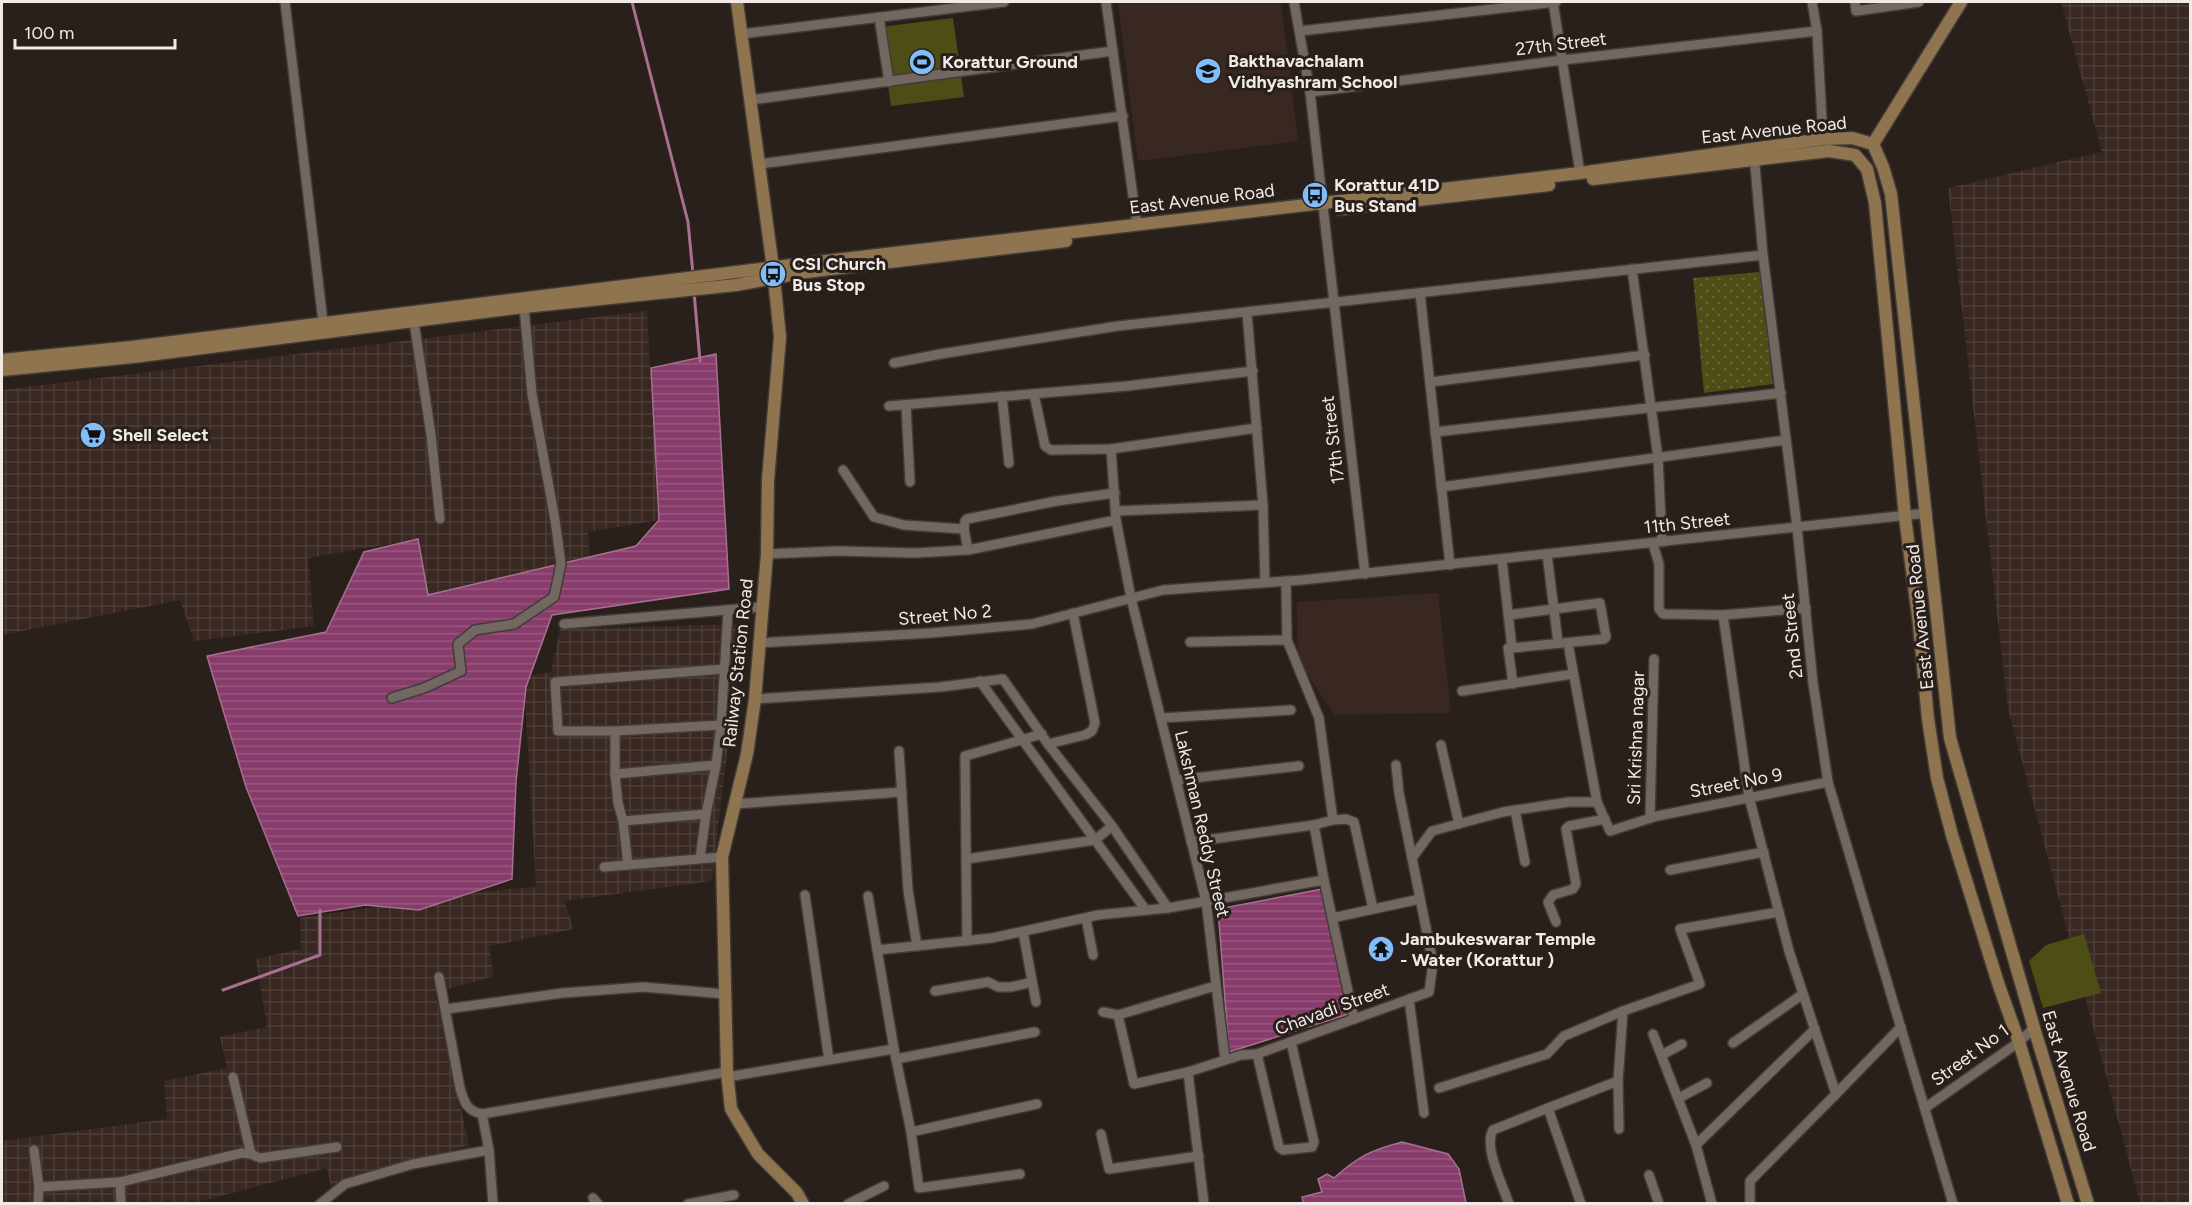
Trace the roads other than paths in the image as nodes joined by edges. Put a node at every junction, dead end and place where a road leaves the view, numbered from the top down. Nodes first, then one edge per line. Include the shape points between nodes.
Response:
1 (285, 2) edge
2 (737, 2) edge
3 (1004, 2) edge
4 (1106, 2) edge
5 (1294, 2) edge
6 (1554, 2) edge
7 (1812, 2) edge
8 (1855, 2) edge
9 (1919, 2) edge
10 (1961, 2) edge
11 (879, 17) junction
12 (1300, 31) junction
13 (1816, 31) junction
14 (741, 34) junction
15 (1113, 51) junction
16 (1563, 60) junction
17 (889, 81) junction
18 (1310, 93) junction
19 (750, 100) junction
20 (1123, 116) junction
21 (1823, 139) junction
22 (1873, 144) junction
23 (1754, 154) junction
24 (759, 164) junction
25 (1580, 173) junction
26 (1892, 202) junction
27 (1875, 204) junction
28 (1323, 206) junction
29 (1137, 225) junction
30 (1763, 255) junction
31 (1632, 269) junction
32 (773, 273) junction
33 (668, 286) junction
34 (1420, 293) junction
35 (1334, 303) junction
36 (524, 308) junction
37 (1247, 313) junction
38 (414, 322) junction
39 (324, 328) junction
40 (1646, 355) junction
41 (2, 360) edge
42 (894, 363) dead end
43 (2, 370) edge
44 (1253, 371) junction
45 (1430, 382) junction
46 (1780, 393) junction
47 (1034, 394) junction
48 (1002, 396) junction
49 (906, 405) junction
50 (889, 406) dead end
51 (1652, 409) junction
52 (1257, 428) junction
53 (1435, 432) junction
54 (1786, 440) junction
55 (1111, 449) junction
56 (1658, 459) junction
57 (1009, 463) dead end
58 (843, 470) dead end
59 (910, 482) dead end
60 (1441, 487) junction
61 (1114, 493) junction
62 (1263, 505) junction
63 (1927, 513) junction
64 (1116, 515) junction
65 (1905, 517) junction
66 (440, 519) dead end
67 (1797, 527) junction
68 (964, 529) junction
69 (1658, 543) junction
70 (968, 550) junction
71 (767, 554) junction
72 (1546, 554) junction
73 (1502, 560) junction
74 (1450, 565) junction
75 (1365, 574) junction
76 (1286, 581) junction
77 (1265, 582) junction
78 (1131, 598) junction
79 (761, 607) junction
80 (1806, 608) junction
81 (1554, 609) junction
82 (728, 612) junction
83 (1073, 613) junction
84 (1508, 615) junction
85 (1724, 615) junction
86 (564, 624) dead end
87 (1287, 640) junction
88 (1190, 642) dead end
89 (1558, 642) junction
90 (758, 643) junction
91 (1508, 648) dead end
92 (1569, 649) dead end
93 (1654, 659) dead end
94 (724, 669) junction
95 (1573, 674) junction
96 (980, 681) junction
97 (1513, 684) junction
98 (1462, 691) dead end
99 (392, 698) dead end
100 (755, 699) junction
101 (1291, 710) dead end
102 (1161, 718) junction
103 (721, 724) junction
104 (615, 731) junction
105 (1042, 734) junction
106 (1023, 741) junction
107 (1048, 744) junction
108 (1441, 745) dead end
109 (899, 751) dead end
110 (716, 765) junction
111 (1396, 765) dead end
112 (1299, 766) dead end
113 (615, 774) junction
114 (1176, 780) junction
115 (1828, 782) junction
116 (902, 792) junction
117 (1749, 797) junction
118 (1597, 802) junction
119 (735, 804) junction
120 (1515, 810) junction
121 (706, 814) junction
122 (1650, 818) junction
123 (1605, 819) junction
124 (1333, 820) junction
125 (623, 821) junction
126 (1459, 824) junction
127 (1314, 825) junction
128 (1112, 826) junction
129 (1095, 840) junction
130 (1191, 842) junction
131 (1764, 852) junction
132 (722, 857) junction
133 (700, 858) junction
134 (1412, 858) junction
135 (966, 859) junction
136 (1526, 862) dead end
137 (628, 865) junction
138 (604, 867) dead end
139 (1670, 870) dead end
140 (1324, 880) junction
141 (806, 895) dead end
142 (868, 896) dead end
143 (1420, 899) junction
144 (1206, 901) junction
145 (1168, 908) junction
146 (1145, 909) junction
147 (1373, 909) junction
148 (1779, 912) junction
149 (1086, 918) junction
150 (1332, 918) junction
151 (1556, 922) dead end
152 (1023, 932) junction
153 (967, 941) junction
154 (917, 946) junction
155 (877, 950) junction
156 (1093, 955) dead end
157 (439, 977) dead end
158 (1032, 982) junction
159 (1215, 986) junction
160 (935, 991) dead end
161 (725, 994) junction
162 (1803, 994) junction
163 (1409, 999) junction
164 (1036, 1002) dead end
165 (446, 1009) junction
166 (1623, 1011) junction
167 (1103, 1012) dead end
168 (1118, 1015) junction
169 (1354, 1019) junction
170 (1901, 1028) junction
171 (2034, 1028) junction
172 (1815, 1029) junction
173 (1035, 1032) dead end
174 (1653, 1034) dead end
175 (1291, 1042) junction
176 (2019, 1042) junction
177 (1733, 1043) dead end
178 (1682, 1044) dead end
179 (895, 1054) junction
180 (1257, 1054) junction
181 (1662, 1055) junction
182 (1225, 1059) junction
183 (829, 1060) junction
184 (1188, 1072) junction
185 (727, 1075) junction
186 (233, 1077) dead end
187 (1618, 1081) junction
188 (1707, 1083) dead end
189 (1439, 1088) dead end
190 (1836, 1095) junction
191 (1679, 1098) junction
192 (1037, 1104) dead end
193 (1548, 1108) junction
194 (1925, 1108) junction
195 (1424, 1113) dead end
196 (482, 1114) junction
197 (1619, 1129) dead end
198 (911, 1132) junction
199 (1101, 1134) dead end
200 (1696, 1145) junction
201 (336, 1147) dead end
202 (34, 1150) dead end
203 (489, 1150) junction
204 (251, 1154) junction
205 (1199, 1156) junction
206 (1020, 1174) dead end
207 (1649, 1175) dead end
208 (120, 1182) junction
209 (884, 1186) dead end
210 (39, 1187) junction
211 (734, 1195) dead end
212 (39, 1203) edge
213 (121, 1203) edge
214 (320, 1203) edge
215 (493, 1203) edge
216 (688, 1203) edge
217 (803, 1203) edge
218 (848, 1203) edge
219 (1204, 1203) edge
220 (1509, 1203) edge
221 (1581, 1203) edge
222 (1659, 1203) edge
223 (1712, 1203) edge
224 (1750, 1203) edge
225 (1953, 1203) edge
226 (2068, 1203) edge
227 (2088, 1203) edge

1 - 39 street
2 - 14 main road, Railway Station Road
3 - 11 street
4 - 15 street
5 - 12 street, 17th Street
6 - 12 street
6 - 16 street
7 - 13 street
8 - 9 street via 1856,11
10 - 22 main road
11 - 14 street
11 - 17 street
12 - 18 street, 17th Street
13 - 16 street, 27th Street
13 - 21 street
14 - 19 main road, Railway Station Road
15 - 17 street
15 - 20 street
16 - 18 street, 27th Street
16 - 25 street
17 - 19 street
18 - 28 street, 17th Street
19 - 24 main road, Railway Station Road
20 - 24 street
20 - 29 street
21 - 22 main road, East Avenue Road via 1852,138
21 - 23 main road, East Avenue Road
22 - 26 main road, East Avenue Road
23 - 25 main road, East Avenue Road
23 - 27 main road, East Avenue Road via 1829,151 1855,155 1867,169
23 - 28 main road, East Avenue Road via 1436,199
23 - 30 street, 2nd Street
24 - 32 main road, Railway Station Road
25 - 28 main road, East Avenue Road
26 - 27 main road
26 - 63 main road, East Avenue Road
27 - 65 main road, East Avenue Road
28 - 29 main road, East Avenue Road
28 - 32 main road, East Avenue Road
28 - 35 street, 17th Street
29 - 32 main road, East Avenue Road
30 - 31 street
30 - 46 street, 2nd Street
31 - 34 street
31 - 40 street
32 - 33 main road, East Avenue Road
32 - 71 main road, Railway Station Road via 780,337 768,480
33 - 36 main road
33 - 39 main road
34 - 35 street
34 - 45 street
35 - 37 street
35 - 75 street, 17th Street
36 - 38 main road
36 - 99 street via 532,394 561,564 554,597 514,624 475,630 458,645 461,671
37 - 42 street via 1118,326
37 - 44 street
38 - 39 main road
38 - 66 street
39 - 41 main road
39 - 43 main road
40 - 45 street
40 - 51 street
44 - 47 street
44 - 52 street
45 - 53 street
46 - 51 street
46 - 54 street, 2nd Street
47 - 48 street
47 - 55 street via 1047,448
48 - 49 street
48 - 57 street
49 - 50 street
49 - 59 street
51 - 53 street
51 - 56 street
52 - 55 street
52 - 62 street
53 - 60 street
54 - 56 street
54 - 67 street, 2nd Street
55 - 61 street, Lakshman Reddy Street
56 - 60 street
56 - 69 street
58 - 68 street via 874,517 903,525
60 - 74 street
61 - 64 street, Lakshman Reddy Street
61 - 68 street via 967,519
62 - 64 street
62 - 77 street
63 - 65 street, 11th Street
63 - 171 main road, East Avenue Road via 1950,738
64 - 70 street
64 - 78 street, Lakshman Reddy Street
65 - 67 street, 11th Street
65 - 176 main road, East Avenue Road via 1937,778
67 - 69 street, 11th Street
67 - 80 street, 2nd Street
68 - 70 street
69 - 72 street, 11th Street
69 - 85 street via 1661,612
70 - 71 street
71 - 79 main road, Railway Station Road
72 - 73 street, 11th Street
72 - 81 street
73 - 74 street, 11th Street
73 - 84 street
74 - 75 street, 11th Street
75 - 76 street, 11th Street
76 - 77 street, Street No 2
76 - 87 street
77 - 78 street, Street No 2 via 1162,590
78 - 83 street, Street No 2
78 - 102 street, Lakshman Reddy Street
79 - 82 street
79 - 90 main road, Railway Station Road
80 - 85 street
80 - 115 street, 2nd Street
81 - 84 street
81 - 89 street
81 - 89 street via 1602,604 1604,639
82 - 86 street
82 - 94 street
83 - 90 street, Street No 2 via 1032,624
83 - 107 street via 1095,723 1092,732
84 - 89 street via 1512,648
85 - 117 street
87 - 88 street
87 - 124 street via 1320,718
90 - 100 main road, Railway Station Road
91 - 97 street
92 - 95 street
93 - 122 street, Sri Krishna nagar
94 - 103 street
94 - 104 street via 555,682 558,731
95 - 97 street
95 - 118 street
96 - 100 street
96 - 105 street via 1003,680
96 - 106 street
97 - 98 street
100 - 119 main road, Railway Station Road
101 - 102 street
102 - 114 street, Lakshman Reddy Street
103 - 104 street
103 - 110 street
104 - 113 street
105 - 106 street
105 - 107 street
106 - 129 street
106 - 135 street via 965,756
107 - 128 street
108 - 126 street
109 - 116 street
110 - 113 street
110 - 121 street
111 - 134 street, Chavadi Street
112 - 114 street
113 - 125 street
114 - 130 street, Lakshman Reddy Street
115 - 117 street, Street No 9
115 - 170 street, 2nd Street
116 - 119 street
116 - 154 street via 908,890
117 - 122 street, Street No 9
117 - 131 street
118 - 120 street
118 - 123 street
119 - 132 main road, Railway Station Road
120 - 126 street
120 - 136 street
121 - 125 street
121 - 133 street
122 - 123 street, Street No 9 via 1610,831
123 - 151 street via 1566,829 1576,884 1573,889 1553,895 1548,902
124 - 127 street
124 - 147 street via 1354,822
125 - 137 street
126 - 134 street via 1432,831
127 - 130 street
127 - 140 street
128 - 129 street
128 - 145 street
129 - 135 street
129 - 146 street
130 - 144 street, Lakshman Reddy Street
131 - 139 street
131 - 148 street
132 - 133 street
132 - 161 main road, Railway Station Road
133 - 137 street
134 - 143 street, Chavadi Street
135 - 153 street
137 - 138 street
140 - 144 street
140 - 150 street
141 - 183 street
142 - 155 street
143 - 147 street
143 - 163 street, Chavadi Street via 1433,963 1429,992
144 - 145 street
144 - 159 street, Lakshman Reddy Street
145 - 146 street
146 - 149 street
147 - 150 street
148 - 162 street
148 - 166 street via 1680,929 1700,984
149 - 152 street
149 - 156 street
150 - 169 street
152 - 153 street
152 - 158 street
153 - 154 street
154 - 155 street
155 - 179 street
157 - 165 street
158 - 160 street via 1005,987 988,982
158 - 164 street
159 - 168 street
159 - 182 street, Lakshman Reddy Street
161 - 165 street via 643,987
161 - 185 main road, Railway Station Road
162 - 172 street
162 - 177 street
163 - 169 street, Chavadi Street
163 - 195 street
165 - 196 street via 464,1103 472,1112
166 - 187 street
166 - 189 street via 1564,1036 1547,1053
167 - 168 street
168 - 184 street, Chavadi Street via 1134,1084
169 - 175 street, Chavadi Street
170 - 190 street
170 - 194 street, 2nd Street
171 - 176 street, Street No 1
171 - 227 main road, East Avenue Road
172 - 190 street
172 - 200 street
173 - 179 street
174 - 181 street
175 - 180 street, Chavadi Street
175 - 180 street via 1314,1142 1311,1147 1279,1147
176 - 194 street, Street No 1
176 - 226 main road, East Avenue Road
178 - 181 street
179 - 183 street
179 - 198 street
180 - 182 street, Chavadi Street
181 - 191 street
182 - 184 street, Chavadi Street
183 - 185 street
184 - 205 street
185 - 196 street
185 - 217 main road, Railway Station Road via 731,1109 736,1118 758,1154
186 - 204 street
187 - 193 street
187 - 197 street
188 - 191 street
190 - 224 street via 1750,1181
191 - 200 street
192 - 198 street
193 - 220 street via 1493,1130 1490,1136 1491,1151
193 - 221 street
194 - 225 street, 2nd Street
196 - 203 street
198 - 206 street via 919,1188
199 - 205 street via 1109,1170
200 - 223 street
201 - 204 street via 260,1158
202 - 210 street
203 - 214 street via 413,1164 345,1184
203 - 215 street
204 - 208 street
205 - 219 street
207 - 222 street
208 - 210 street
208 - 213 street
209 - 218 street
210 - 212 street
211 - 216 street

